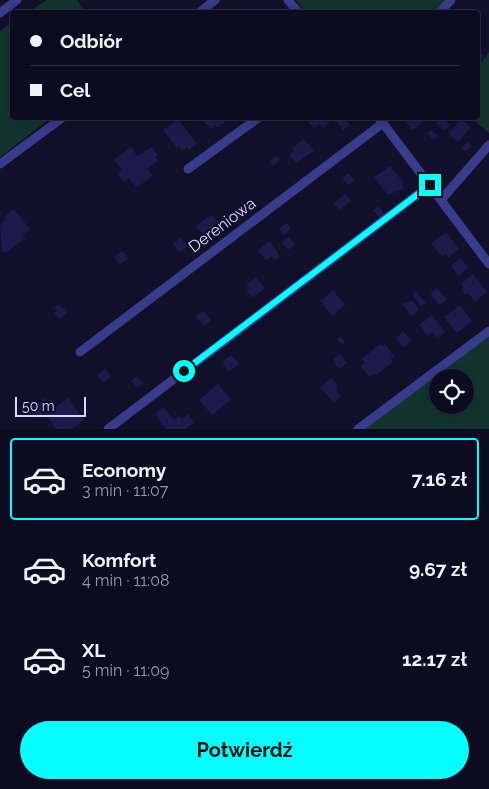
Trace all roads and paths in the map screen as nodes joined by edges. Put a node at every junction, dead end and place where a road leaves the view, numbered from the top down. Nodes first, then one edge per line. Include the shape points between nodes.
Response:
1 (18, 0) edge
2 (216, 0) edge
3 (288, 0) edge
4 (452, 0) edge
5 (203, 10) edge
6 (296, 10) edge
7 (442, 10) edge
8 (0, 13) edge
9 (59, 120) edge
10 (255, 120) edge
11 (381, 120) edge
12 (489, 145) edge
13 (0, 164) edge
14 (188, 169) dead end
15 (430, 185) junction
16 (441, 200) junction
17 (489, 264) edge
18 (489, 332) edge
19 (80, 352) dead end
20 (108, 429) edge
21 (358, 429) edge

1 - 8 street
2 - 5 street
3 - 6 street
4 - 7 street
9 - 13 street
10 - 14 street
11 - 15 street
11 - 19 street, Dereniowa
12 - 16 street
15 - 16 street
15 - 20 street
16 - 17 street
18 - 21 street

